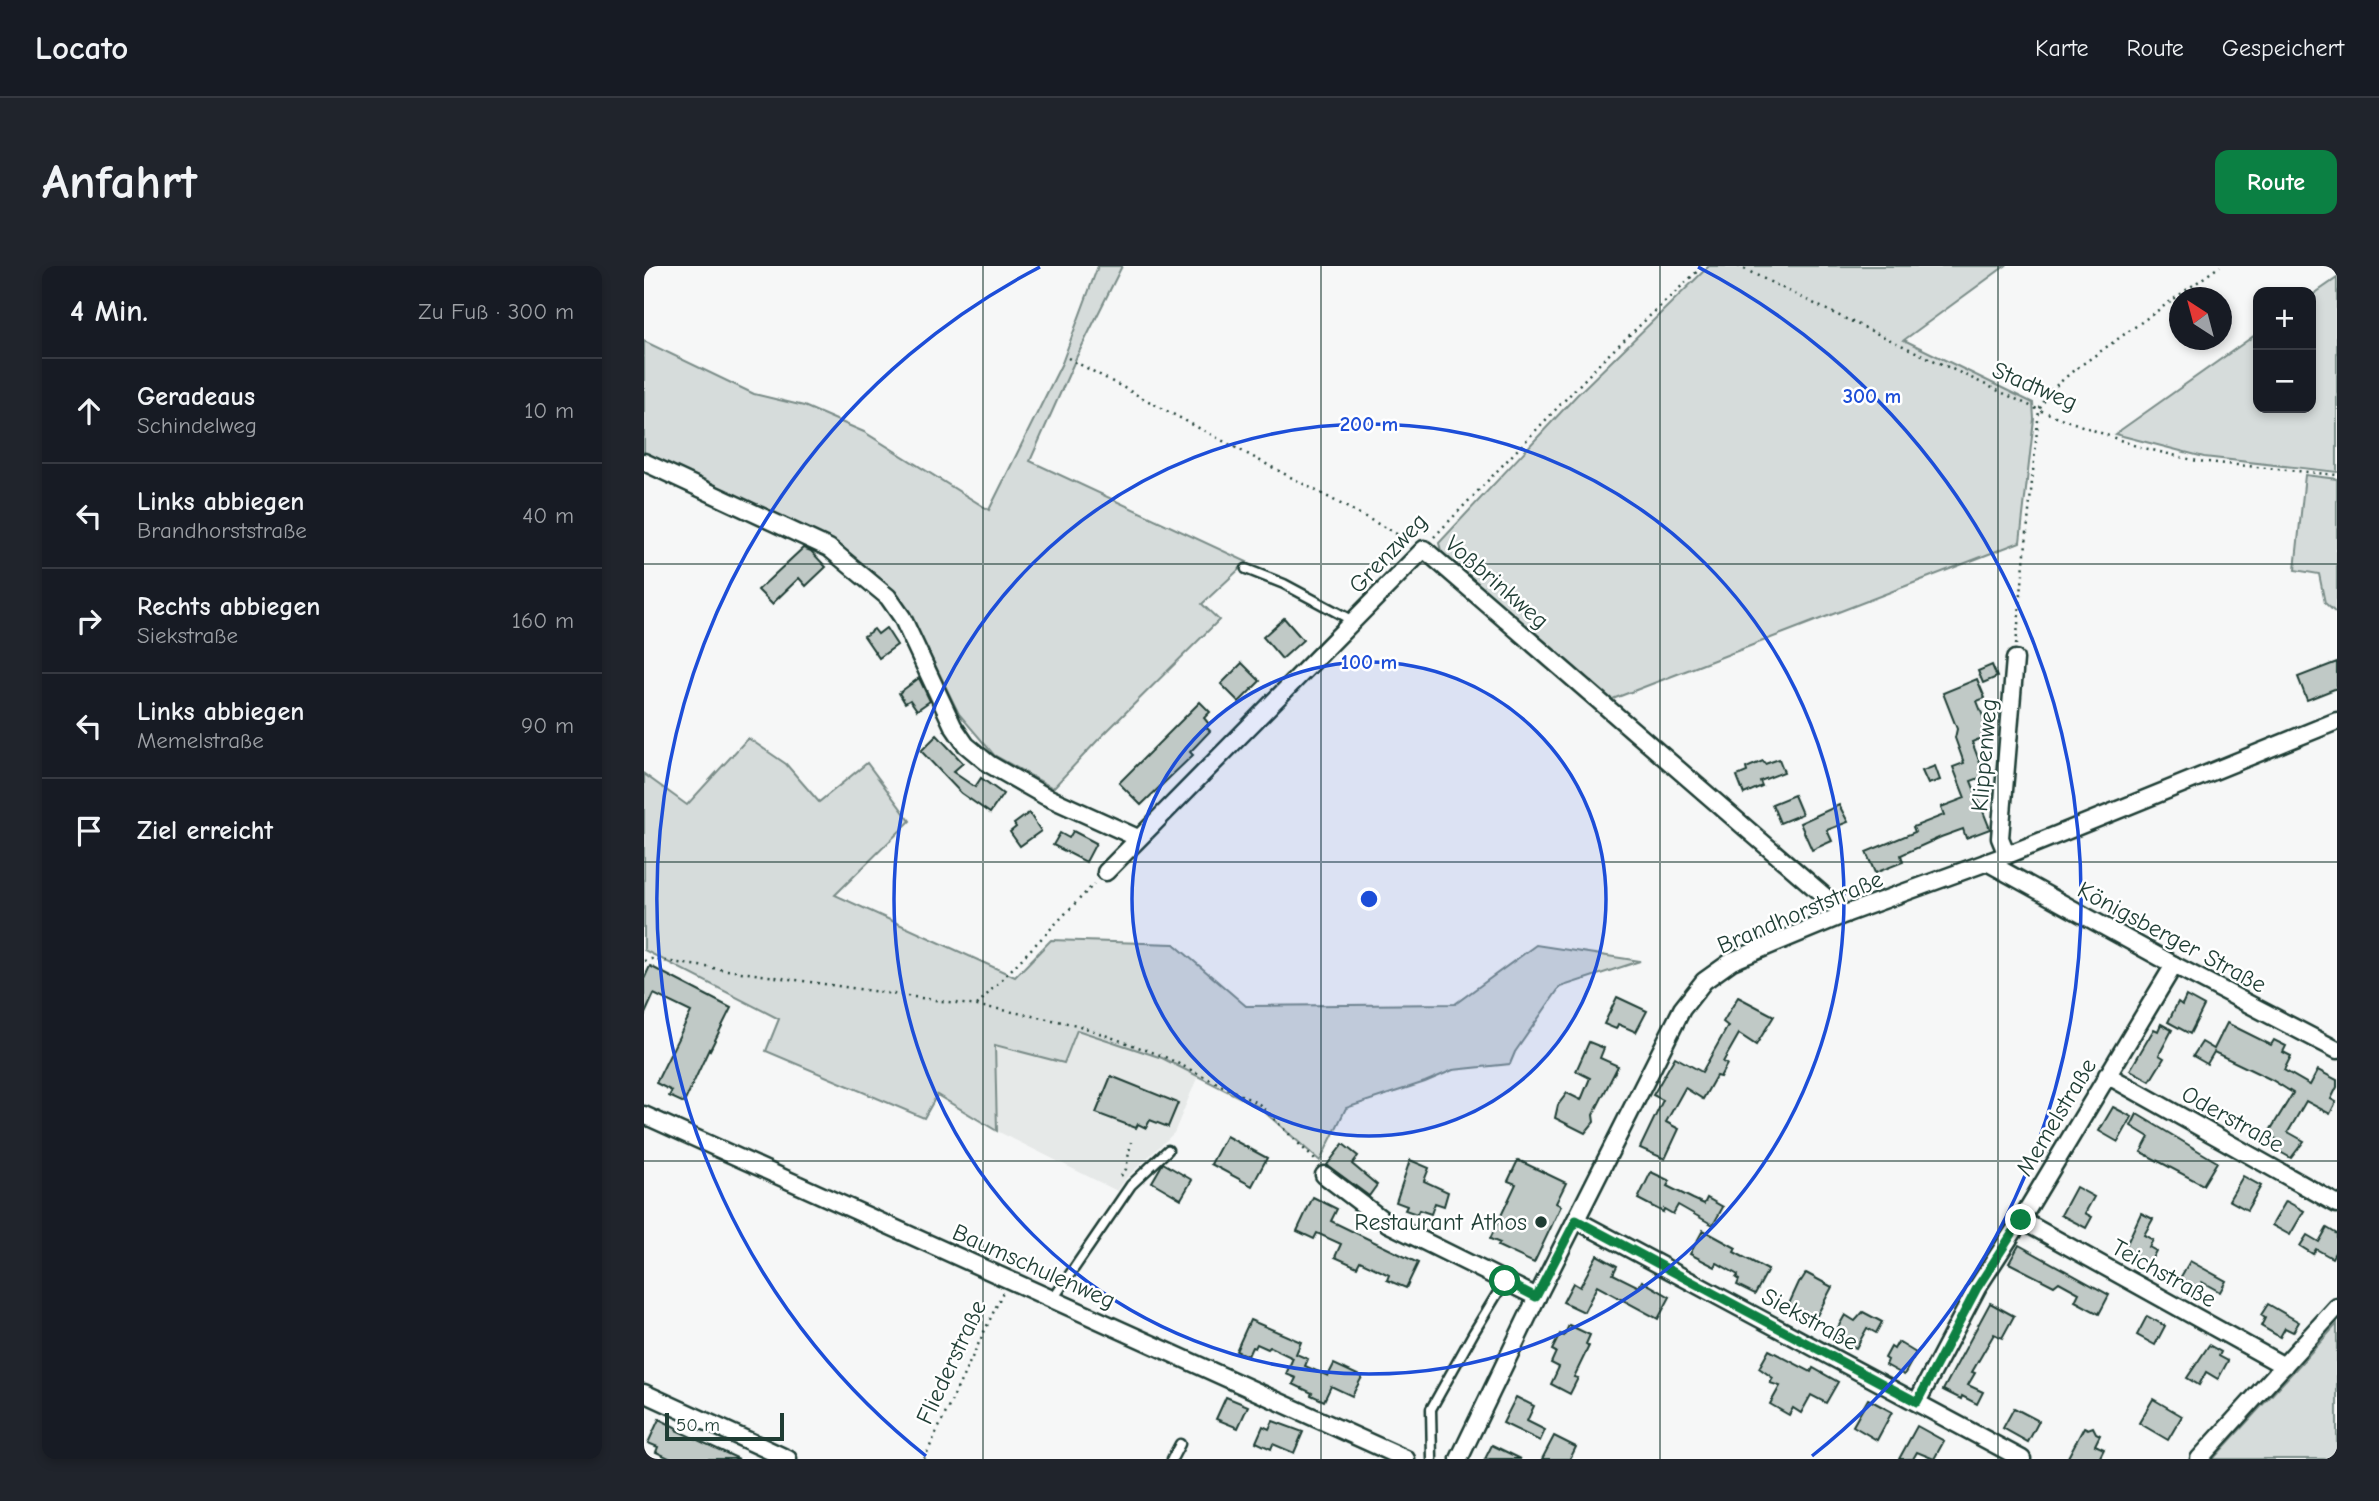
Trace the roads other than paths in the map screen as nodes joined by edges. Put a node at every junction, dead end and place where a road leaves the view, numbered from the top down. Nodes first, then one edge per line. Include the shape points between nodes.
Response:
1 (644, 462) edge
2 (1424, 549) joint
3 (1246, 569) dead end
4 (1354, 621) junction
5 (2015, 659) road end
6 (2337, 722) edge
7 (1138, 838) junction
8 (2007, 855) junction
9 (1987, 862) junction
10 (1106, 872) road end
11 (1846, 915) junction
12 (2174, 965) junction
13 (2337, 1049) edge
14 (2107, 1075) junction
15 (644, 1115) edge
16 (1168, 1150) dead end
17 (1324, 1175) road end
18 (2337, 1203) edge
19 (1576, 1220) junction
20 (2021, 1220) junction
21 (1505, 1281) junction
22 (1536, 1297) junction
23 (1053, 1299) junction
24 (2337, 1307) edge
25 (2284, 1366) junction
26 (646, 1399) edge
27 (1917, 1402) junction
28 (1180, 1444) dead end
29 (788, 1459) edge
30 (1172, 1459) edge
31 (1406, 1459) edge
32 (1432, 1459) edge
33 (1459, 1459) edge
34 (2022, 1459) edge
35 (2199, 1459) edge

1 - 7 street via 829,548 888,597 902,617 966,745 1045,796
2 - 4 street, Grenzweg
2 - 11 street, Voßbrinkweg
3 - 4 lane
4 - 7 street, Grenzweg
5 - 8 street, Klippenweg via 2000,838
6 - 8 street, Brandhorststraße
7 - 10 street, Grenzweg
8 - 9 street, Brandhorststraße
9 - 11 street, Brandhorststraße
9 - 12 street, Königsberger Straße
11 - 19 street, Brandhorststraße via 1732,961 1704,981 1682,1009
12 - 13 street, Königsberger Straße
12 - 14 street, Memelstraße
14 - 18 street, Oderstraße
14 - 20 street, Memelstraße
15 - 23 street, Baumschulenweg
16 - 23 lane via 1131,1185
17 - 21 street via 1387,1223
19 - 22 street, Brandhorststraße
19 - 27 street, Siekstraße
20 - 25 street, Teichstraße
20 - 27 street, Memelstraße via 1977,1288
21 - 22 street
21 - 32 lane via 1432,1409
22 - 33 street, Brandhorststraße
23 - 31 street, Baumschulenweg
24 - 25 street
25 - 35 street
26 - 29 street
27 - 34 street, Siekstraße
28 - 30 lane

